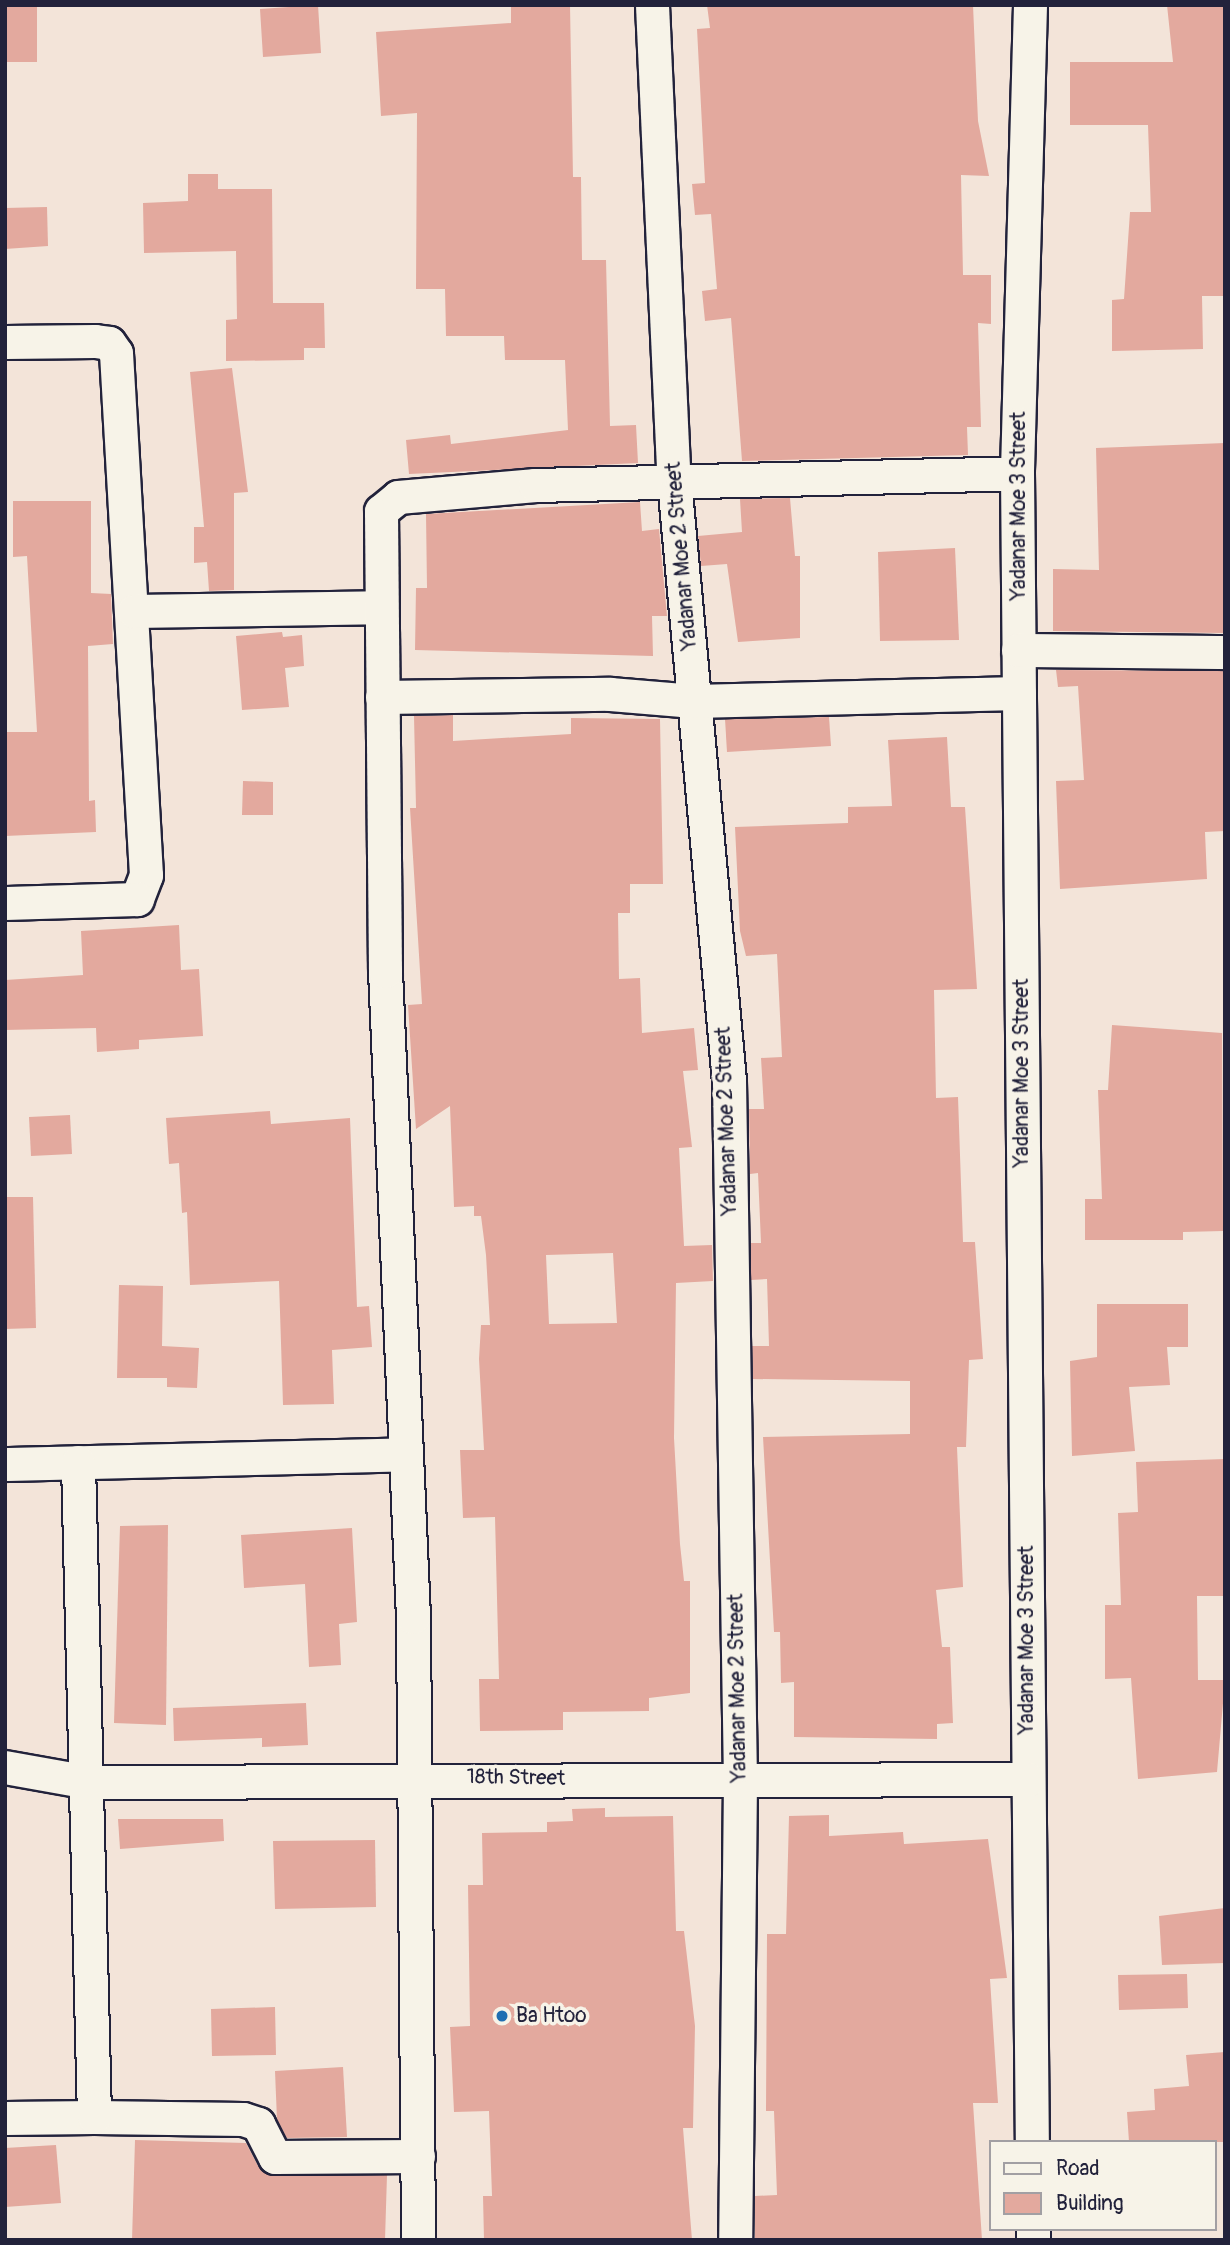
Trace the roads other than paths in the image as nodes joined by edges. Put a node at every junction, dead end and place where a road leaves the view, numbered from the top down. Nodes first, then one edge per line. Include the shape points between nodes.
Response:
1 (652, 5) edge
2 (1030, 5) edge
3 (5, 342) edge
4 (1017, 472) junction
5 (674, 481) junction
6 (378, 607) junction
7 (134, 611) junction
8 (1018, 650) junction
9 (1225, 652) edge
10 (1019, 693) junction
11 (382, 696) junction
12 (694, 701) junction
13 (5, 903) edge
14 (401, 1454) junction
15 (79, 1462) junction
16 (5, 1464) edge
17 (5, 1767) edge
18 (412, 1777) junction
19 (1028, 1779) junction
20 (740, 1780) junction
21 (88, 1782) junction
22 (94, 2117) junction
23 (5, 2118) edge
24 (1032, 2140) edge
25 (418, 2157) junction
26 (418, 2240) edge
27 (735, 2240) edge

1 - 5 street, Yadanar Moe 2 Street
2 - 4 street, Yadanar Moe 3 Street
3 - 7 street via 109,342 116,353
4 - 5 street
4 - 8 street, Yadanar Moe 3 Street
5 - 6 street via 398,496 379,518
5 - 12 street, Yadanar Moe 2 Street
6 - 7 street
6 - 11 street
7 - 13 street via 145,889 137,900
8 - 9 street
8 - 10 street, Yadanar Moe 3 Street
10 - 12 street
10 - 19 street, Yadanar Moe 3 Street
11 - 12 street via 610,694
11 - 14 street
12 - 20 street, Yadanar Moe 2 Street via 729,1081
14 - 15 street
14 - 18 street via 412,1617
15 - 16 street
15 - 21 street
17 - 21 street, 18th Street
18 - 20 street, 18th Street
18 - 21 street, 18th Street
18 - 25 street
19 - 20 street, 18th Street
19 - 24 street, Yadanar Moe 3 Street
20 - 27 street, Yadanar Moe 2 Street
21 - 22 street
22 - 23 street
22 - 25 street via 243,2119 258,2124 275,2157
25 - 26 street

